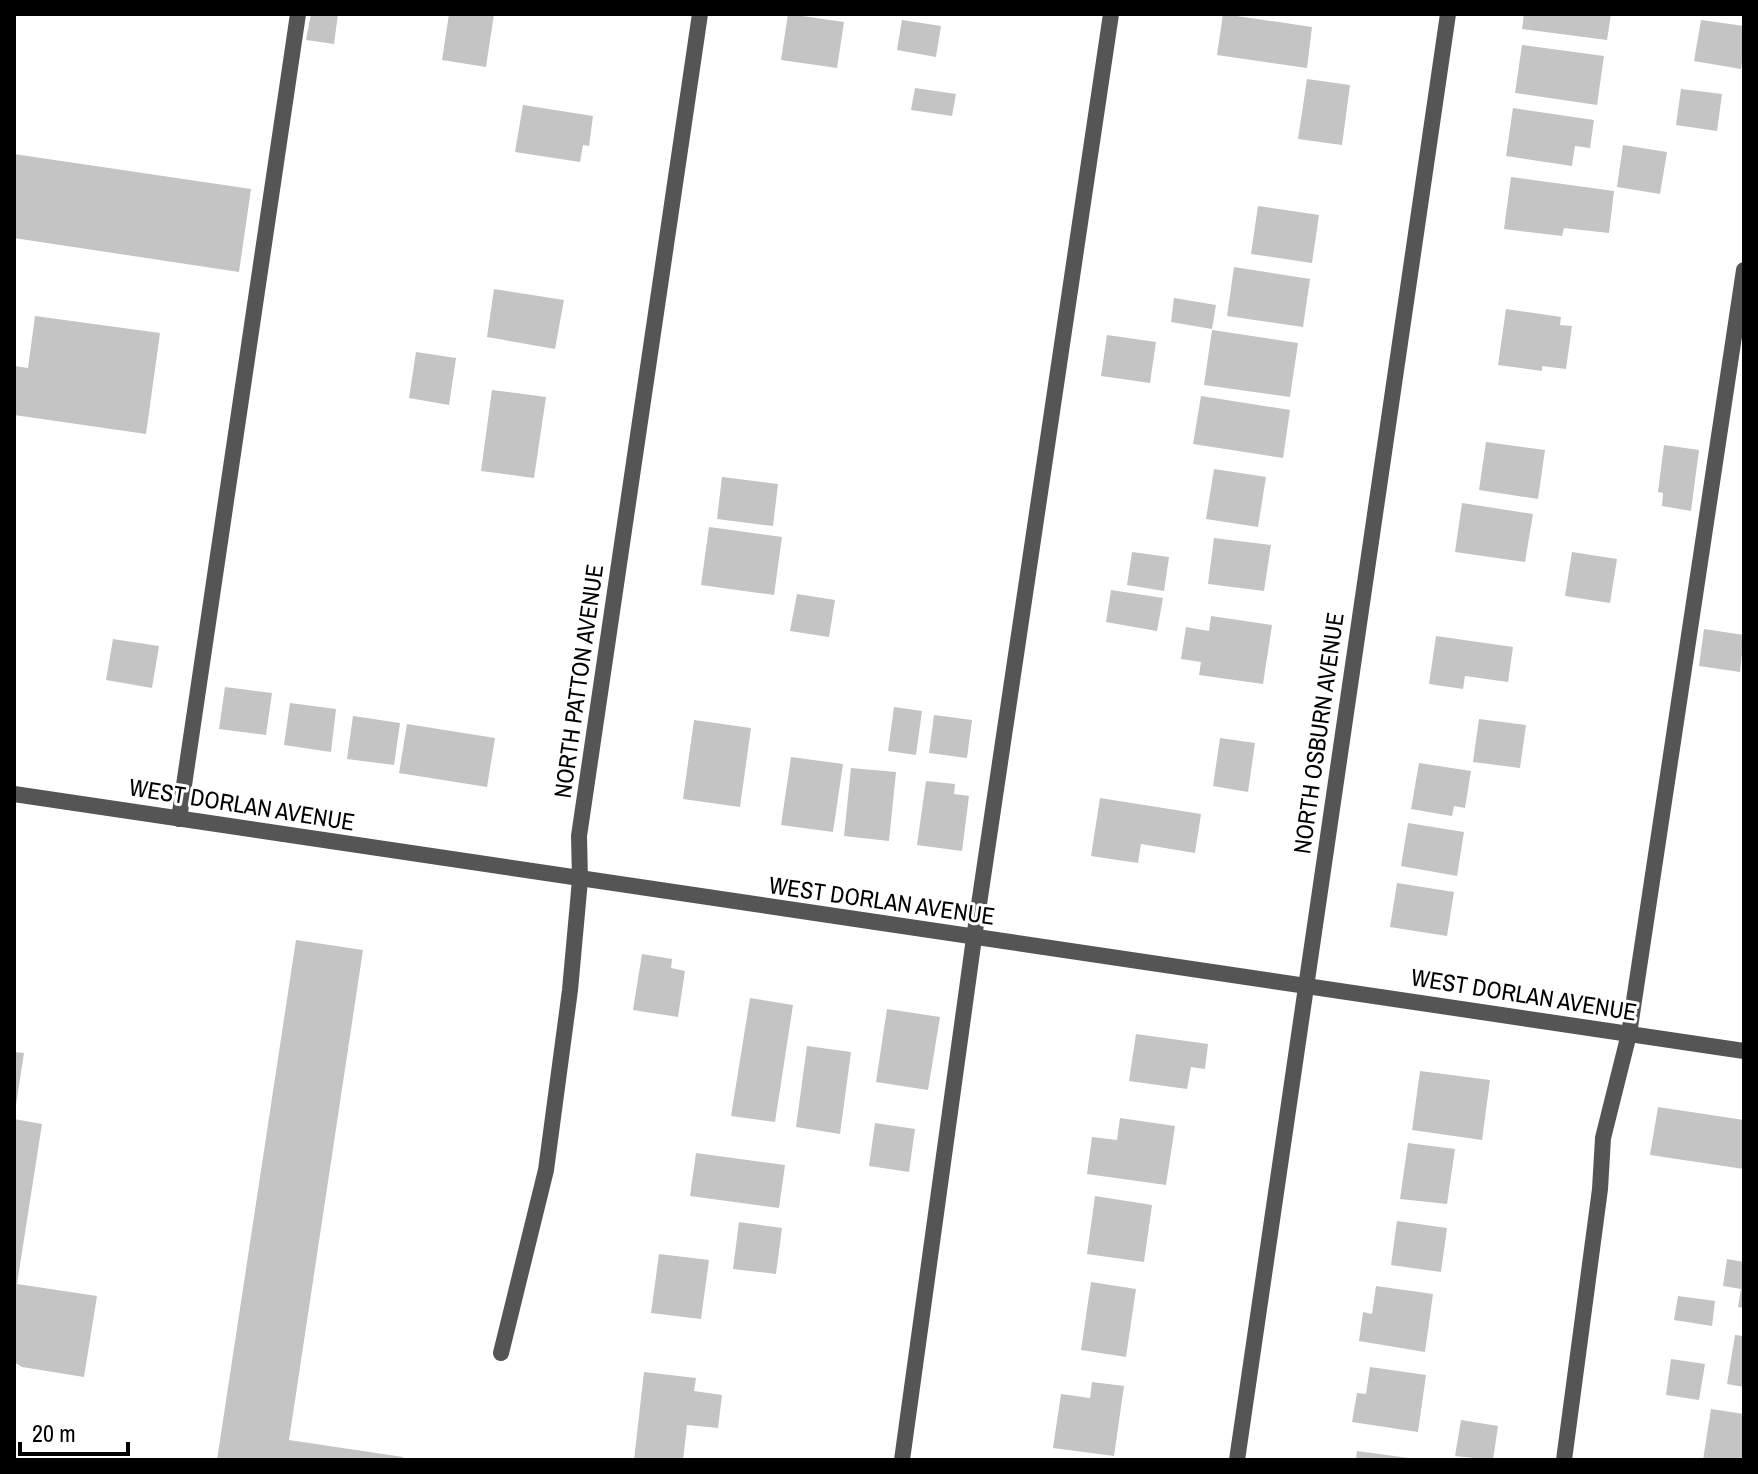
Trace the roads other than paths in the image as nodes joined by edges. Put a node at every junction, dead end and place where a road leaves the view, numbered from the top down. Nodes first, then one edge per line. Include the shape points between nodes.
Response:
1 (298, 14) edge
2 (700, 14) edge
3 (1111, 14) edge
4 (1448, 14) edge
5 (1744, 270) edge
6 (14, 794) edge
7 (179, 819) junction
8 (580, 880) junction
9 (974, 938) junction
10 (1305, 985) junction
11 (1629, 1034) junction
12 (1744, 1051) edge
13 (501, 1353) dead end
14 (902, 1460) edge
15 (1237, 1460) edge
16 (1564, 1460) edge

1 - 7 street
2 - 8 street, NORTH PATTON AVENUE via 579,836
3 - 9 street
4 - 10 street, NORTH OSBURN AVENUE
5 - 11 street
6 - 7 street, WEST DORLAN AVENUE
7 - 8 street, WEST DORLAN AVENUE
8 - 9 street, WEST DORLAN AVENUE
8 - 13 street, NORTH PATTON AVENUE via 546,1170
9 - 10 street, WEST DORLAN AVENUE
9 - 14 street
10 - 11 street, WEST DORLAN AVENUE
10 - 15 street, NORTH OSBURN AVENUE
11 - 12 street, WEST DORLAN AVENUE
11 - 16 street via 1603,1138

